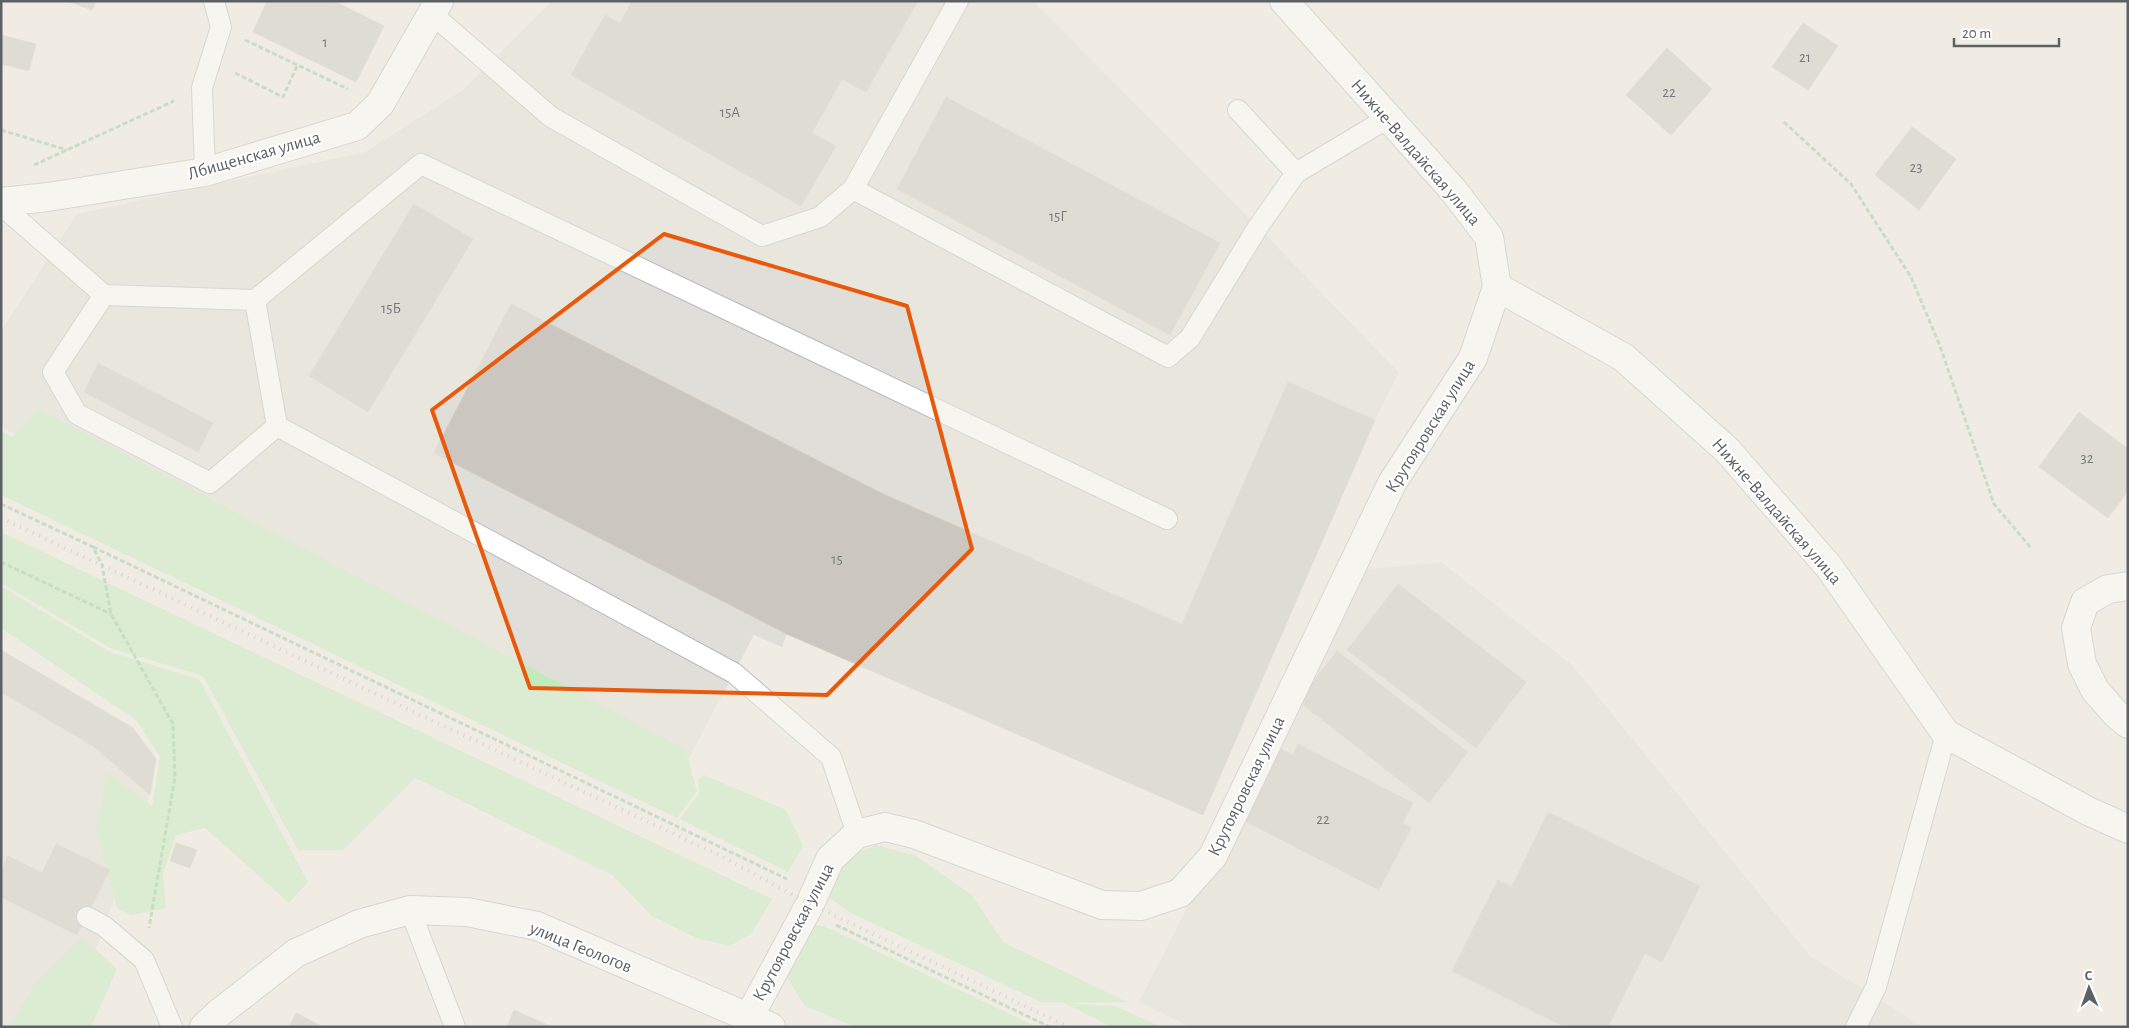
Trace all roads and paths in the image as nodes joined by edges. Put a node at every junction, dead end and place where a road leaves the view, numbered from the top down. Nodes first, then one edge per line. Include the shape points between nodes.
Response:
1 (214, 1) edge
2 (958, 1) edge
3 (1284, 1) edge
4 (435, 8) edge
5 (221, 27) junction
6 (211, 60) junction
7 (297, 66) junction
8 (202, 88) junction
9 (380, 104) junction
10 (1238, 110) dead end
11 (1388, 118) junction
12 (1784, 122) dead end
13 (1, 130) edge
14 (67, 150) junction
15 (27, 168) dead end
16 (205, 172) junction
17 (1296, 173) junction
18 (853, 189) junction
19 (1, 203) edge
20 (1497, 287) junction
21 (104, 295) junction
22 (255, 300) junction
23 (277, 426) junction
24 (1, 504) edge
25 (1167, 519) dead end
26 (93, 547) junction
27 (2032, 549) dead end
28 (1, 562) edge
29 (2128, 586) edge
30 (111, 614) junction
31 (2128, 724) edge
32 (1946, 734) junction
33 (2128, 829) edge
34 (857, 834) junction
35 (153, 899) dead end
36 (811, 901) junction
37 (410, 910) junction
38 (86, 917) dead end
39 (760, 1022) edge
40 (172, 1027) edge
41 (204, 1027) edge
42 (455, 1027) edge
43 (1050, 1027) edge
44 (1856, 1027) edge

1 - 5 lane
2 - 18 lane
3 - 11 street, Нижне-Валдайская улица
4 - 9 street, Лбищенская улица
4 - 18 lane via 551,117 762,236 820,217
5 - 6 lane
5 - 7 path
6 - 7 path via 283,97
6 - 8 lane
7 - 9 path
8 - 14 path
8 - 16 lane
9 - 16 street, Лбищенская улица via 357,126
10 - 17 lane
11 - 17 lane
11 - 20 street, Нижне-Валдайская улица via 1453,190 1489,237
12 - 27 path via 1851,184 1911,278 1940,346 1994,504
13 - 14 path
14 - 15 path
16 - 19 street, Лбищенская улица
17 - 18 lane via 1258,226 1190,338 1168,357
19 - 21 lane
20 - 32 street, Нижне-Валдайская улица via 1623,357 1727,450 1829,567
20 - 34 street, Крутояровская улица via 1473,358 1392,483 1213,856 1180,893 1141,906 1102,905 914,834 885,828
21 - 22 lane
21 - 23 lane via 54,372 77,414 210,483
22 - 23 lane
22 - 25 lane via 422,164
23 - 34 lane via 734,674 831,757
24 - 26 path
26 - 30 path via 102,565
26 - 36 path
28 - 30 path
29 - 31 street via 2108,589 2085,602 2076,628 2082,664 2095,690
30 - 35 path via 173,724 174,777
32 - 33 street, Нижне-Валдайская улица via 2088,811
32 - 44 lane via 1876,987
34 - 36 street, Крутояровская улица via 830,859
36 - 39 street, Крутояровская улица
36 - 43 path
37 - 39 street, улица Геологов via 467,912 537,926
37 - 41 street, улица Геологов via 359,924 296,953
37 - 42 lane
38 - 40 lane via 104,926 144,960

